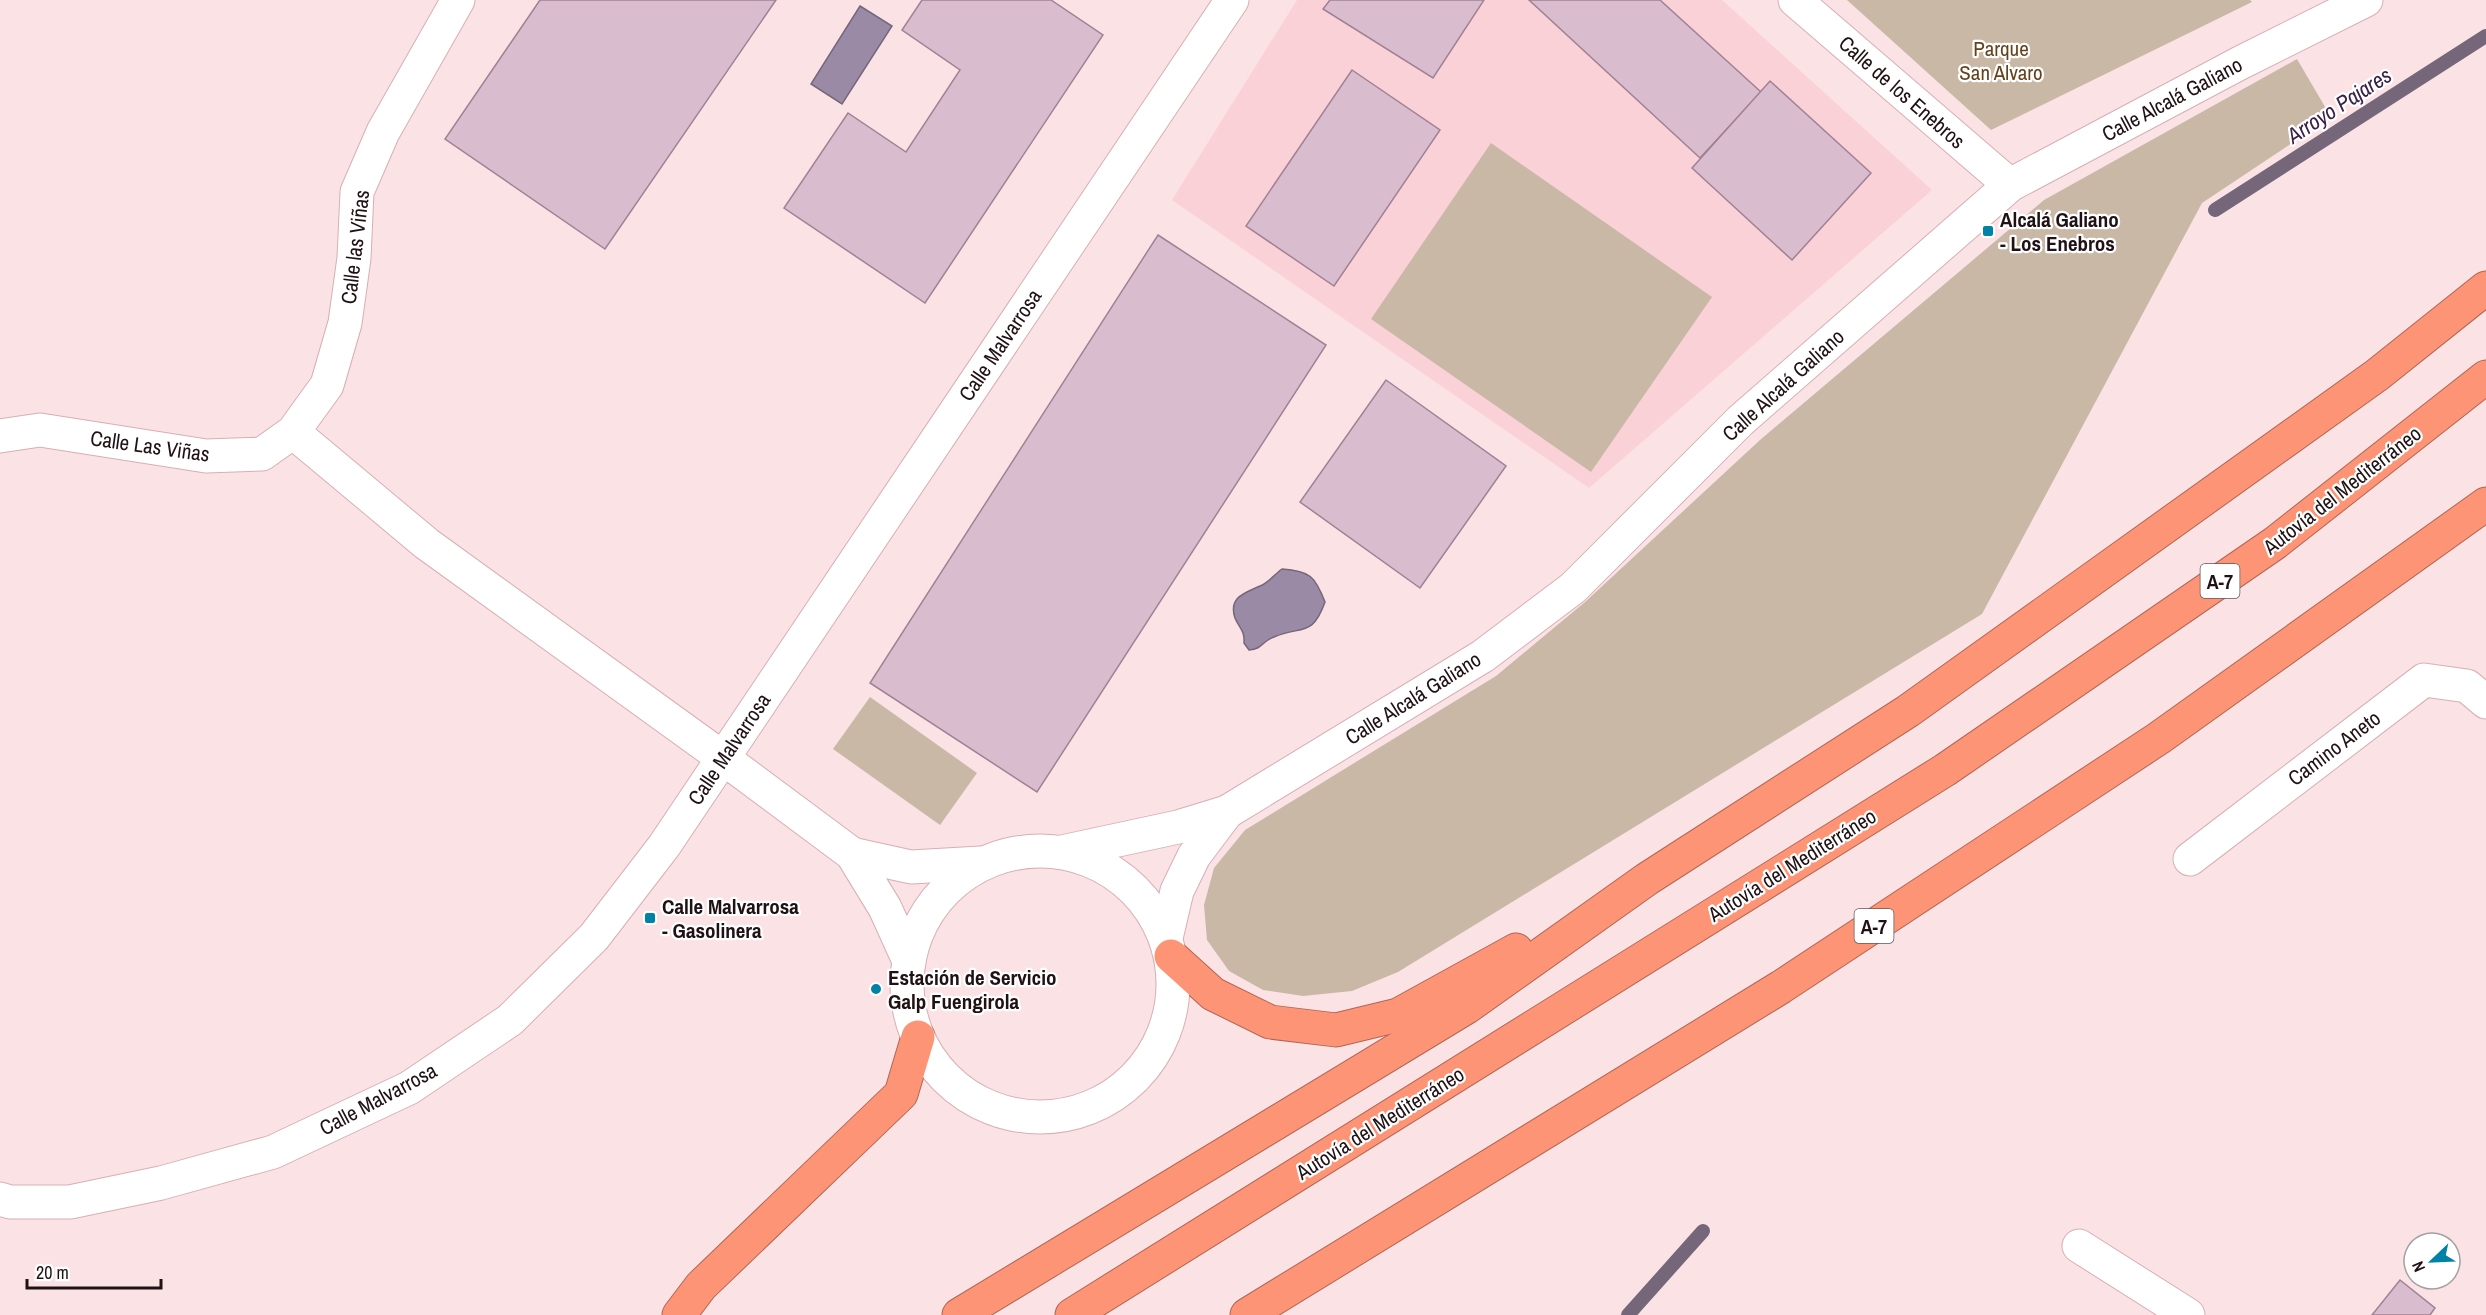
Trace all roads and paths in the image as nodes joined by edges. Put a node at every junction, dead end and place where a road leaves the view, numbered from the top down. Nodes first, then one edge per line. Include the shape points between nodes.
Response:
1 (458, 0) edge
2 (1232, 0) edge
3 (1795, 0) edge
4 (2366, 0) edge
5 (2010, 184) junction
6 (2486, 288) edge
7 (2486, 377) edge
8 (293, 432) junction
9 (0, 436) edge
10 (2484, 506) edge
11 (2486, 702) edge
12 (723, 758) junction
13 (1227, 812) junction
14 (1062, 852) junction
15 (852, 854) junction
16 (2190, 859) dead end
17 (983, 863) junction
18 (1647, 879) junction
19 (1168, 947) junction
20 (909, 961) junction
21 (918, 1037) junction
22 (0, 1199) edge
23 (2079, 1246) dead end
24 (679, 1315) edge
25 (959, 1315) edge
26 (1072, 1315) edge
27 (1247, 1315) edge
28 (2188, 1315) edge

1 - 8 street, Calle las Viñas via 383,132 357,192 354,258 345,323 327,385
2 - 12 street, Calle Malvarrosa
3 - 5 street, Calle de los Enebros
4 - 5 street, Calle Alcalá Galiano
5 - 13 street, Calle Alcalá Galiano via 1740,421 1573,588 1483,656
6 - 18 highway via 2377,375 1908,711
7 - 26 highway, Autovía del Mediterráneo / A-7 via 2275,543 1945,770
8 - 9 street, Calle Las Viñas via 262,453 206,456 40,430
8 - 12 street via 427,544
10 - 27 highway, A-7 via 2159,738 1781,987
11 - 16 street, Camino Aneto via 2467,686 2424,680
12 - 15 street
12 - 22 street, Calle Malvarrosa via 664,846 594,937 510,1020 409,1088 273,1152 161,1183 70,1202
13 - 14 street, Calle Alcalá Galiano via 1178,827
13 - 19 street, Calle Alcalá Galiano via 1194,856 1177,891
14 - 17 street via 1021,851
14 - 19 street via 1096,862 1125,881 1149,907
15 - 17 street via 911,867
15 - 20 street via 885,908
17 - 20 street via 956,880 933,903 918,931
18 - 19 highway via 1398,1015 1336,1030 1270,1022 1213,994
18 - 25 highway via 1467,1007
19 - 21 street via 1174,985 1171,1014 1162,1041 1132,1083 1113,1098 1072,1115 1023,1117 982,1105 946,1079
20 - 21 street via 906,990
21 - 24 highway via 902,1094 701,1287
23 - 28 street

